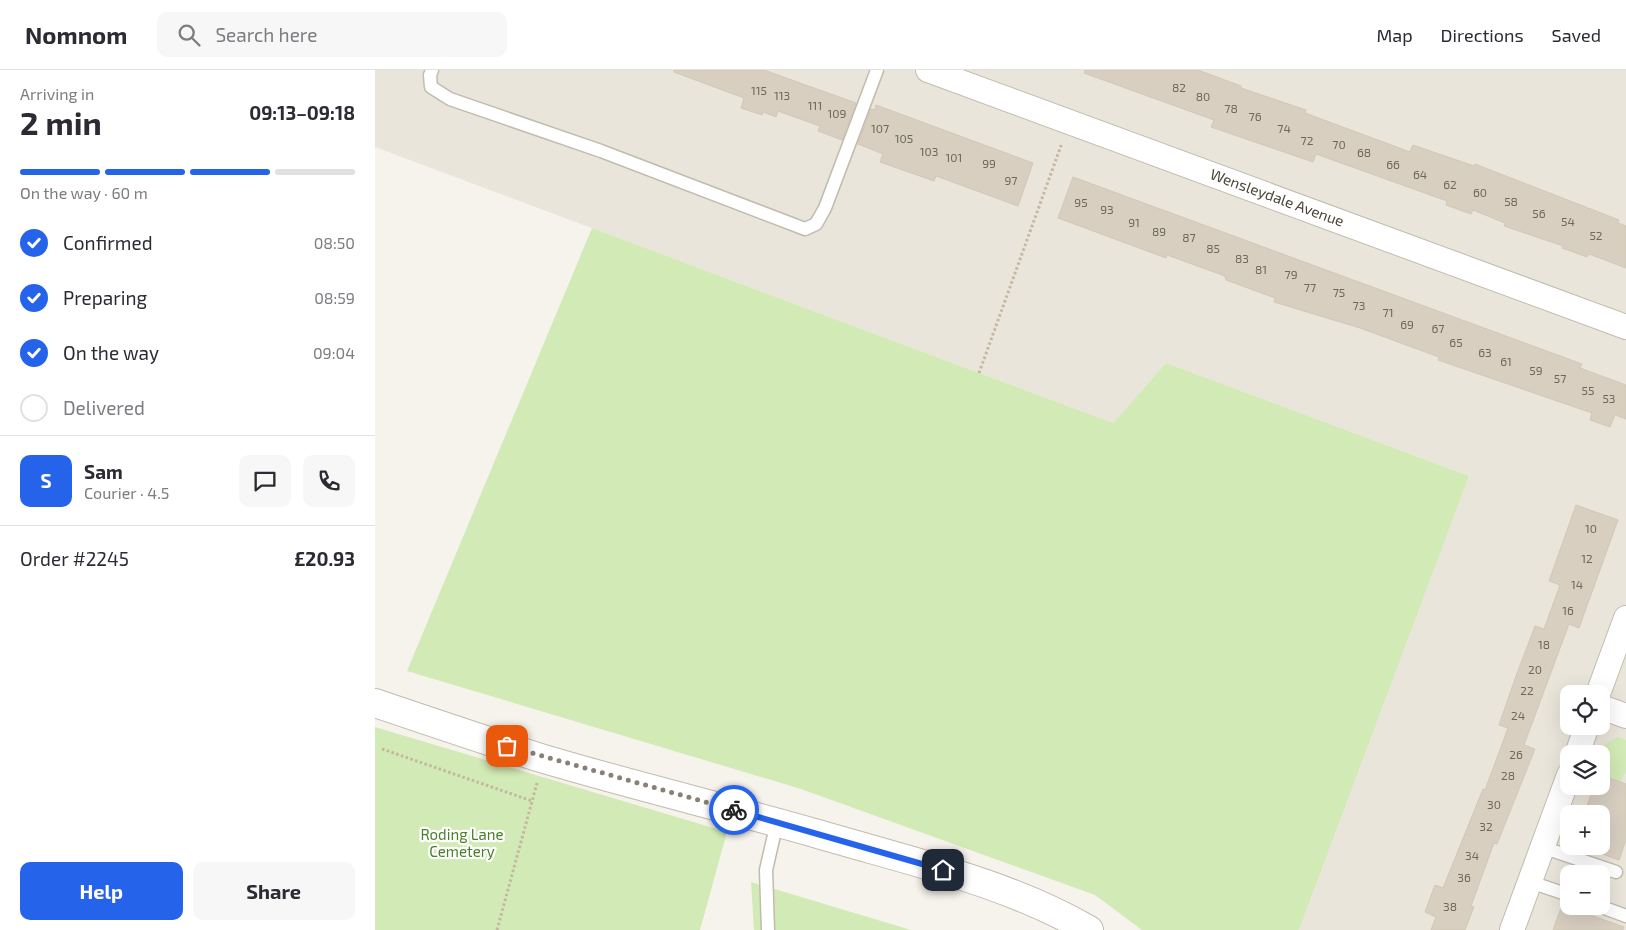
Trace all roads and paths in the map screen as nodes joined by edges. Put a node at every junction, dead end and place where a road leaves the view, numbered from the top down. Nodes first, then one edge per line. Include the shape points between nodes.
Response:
1 (432, 70) edge
2 (877, 70) edge
3 (928, 70) edge
4 (1070, 122) junction
5 (1626, 327) edge
6 (979, 373) dead end
7 (1626, 618) edge
8 (1602, 685) edge
9 (375, 703) edge
10 (1610, 710) edge
11 (1626, 716) edge
12 (382, 749) dead end
13 (544, 758) junction
14 (1562, 795) edge
15 (532, 801) junction
16 (777, 822) junction
17 (1542, 847) junction
18 (1616, 872) dead end
19 (1529, 882) junction
20 (1560, 893) edge
21 (1610, 910) edge
22 (1626, 916) edge
23 (497, 930) edge
24 (769, 930) edge
25 (1089, 930) edge
26 (1512, 930) edge

1 - 2 lane via 431,88 450,99 601,151 805,229 816,224 825,208
3 - 4 street, Wensleydale Avenue
4 - 5 street, Wensleydale Avenue
4 - 6 path
7 - 8 street
9 - 13 street
10 - 11 street
12 - 15 path
13 - 15 path
13 - 16 street
14 - 17 street
15 - 23 path
16 - 24 lane via 766,870
16 - 25 street via 960,876 1016,896
17 - 18 lane
17 - 19 street
19 - 20 lane
19 - 26 street
21 - 22 lane

